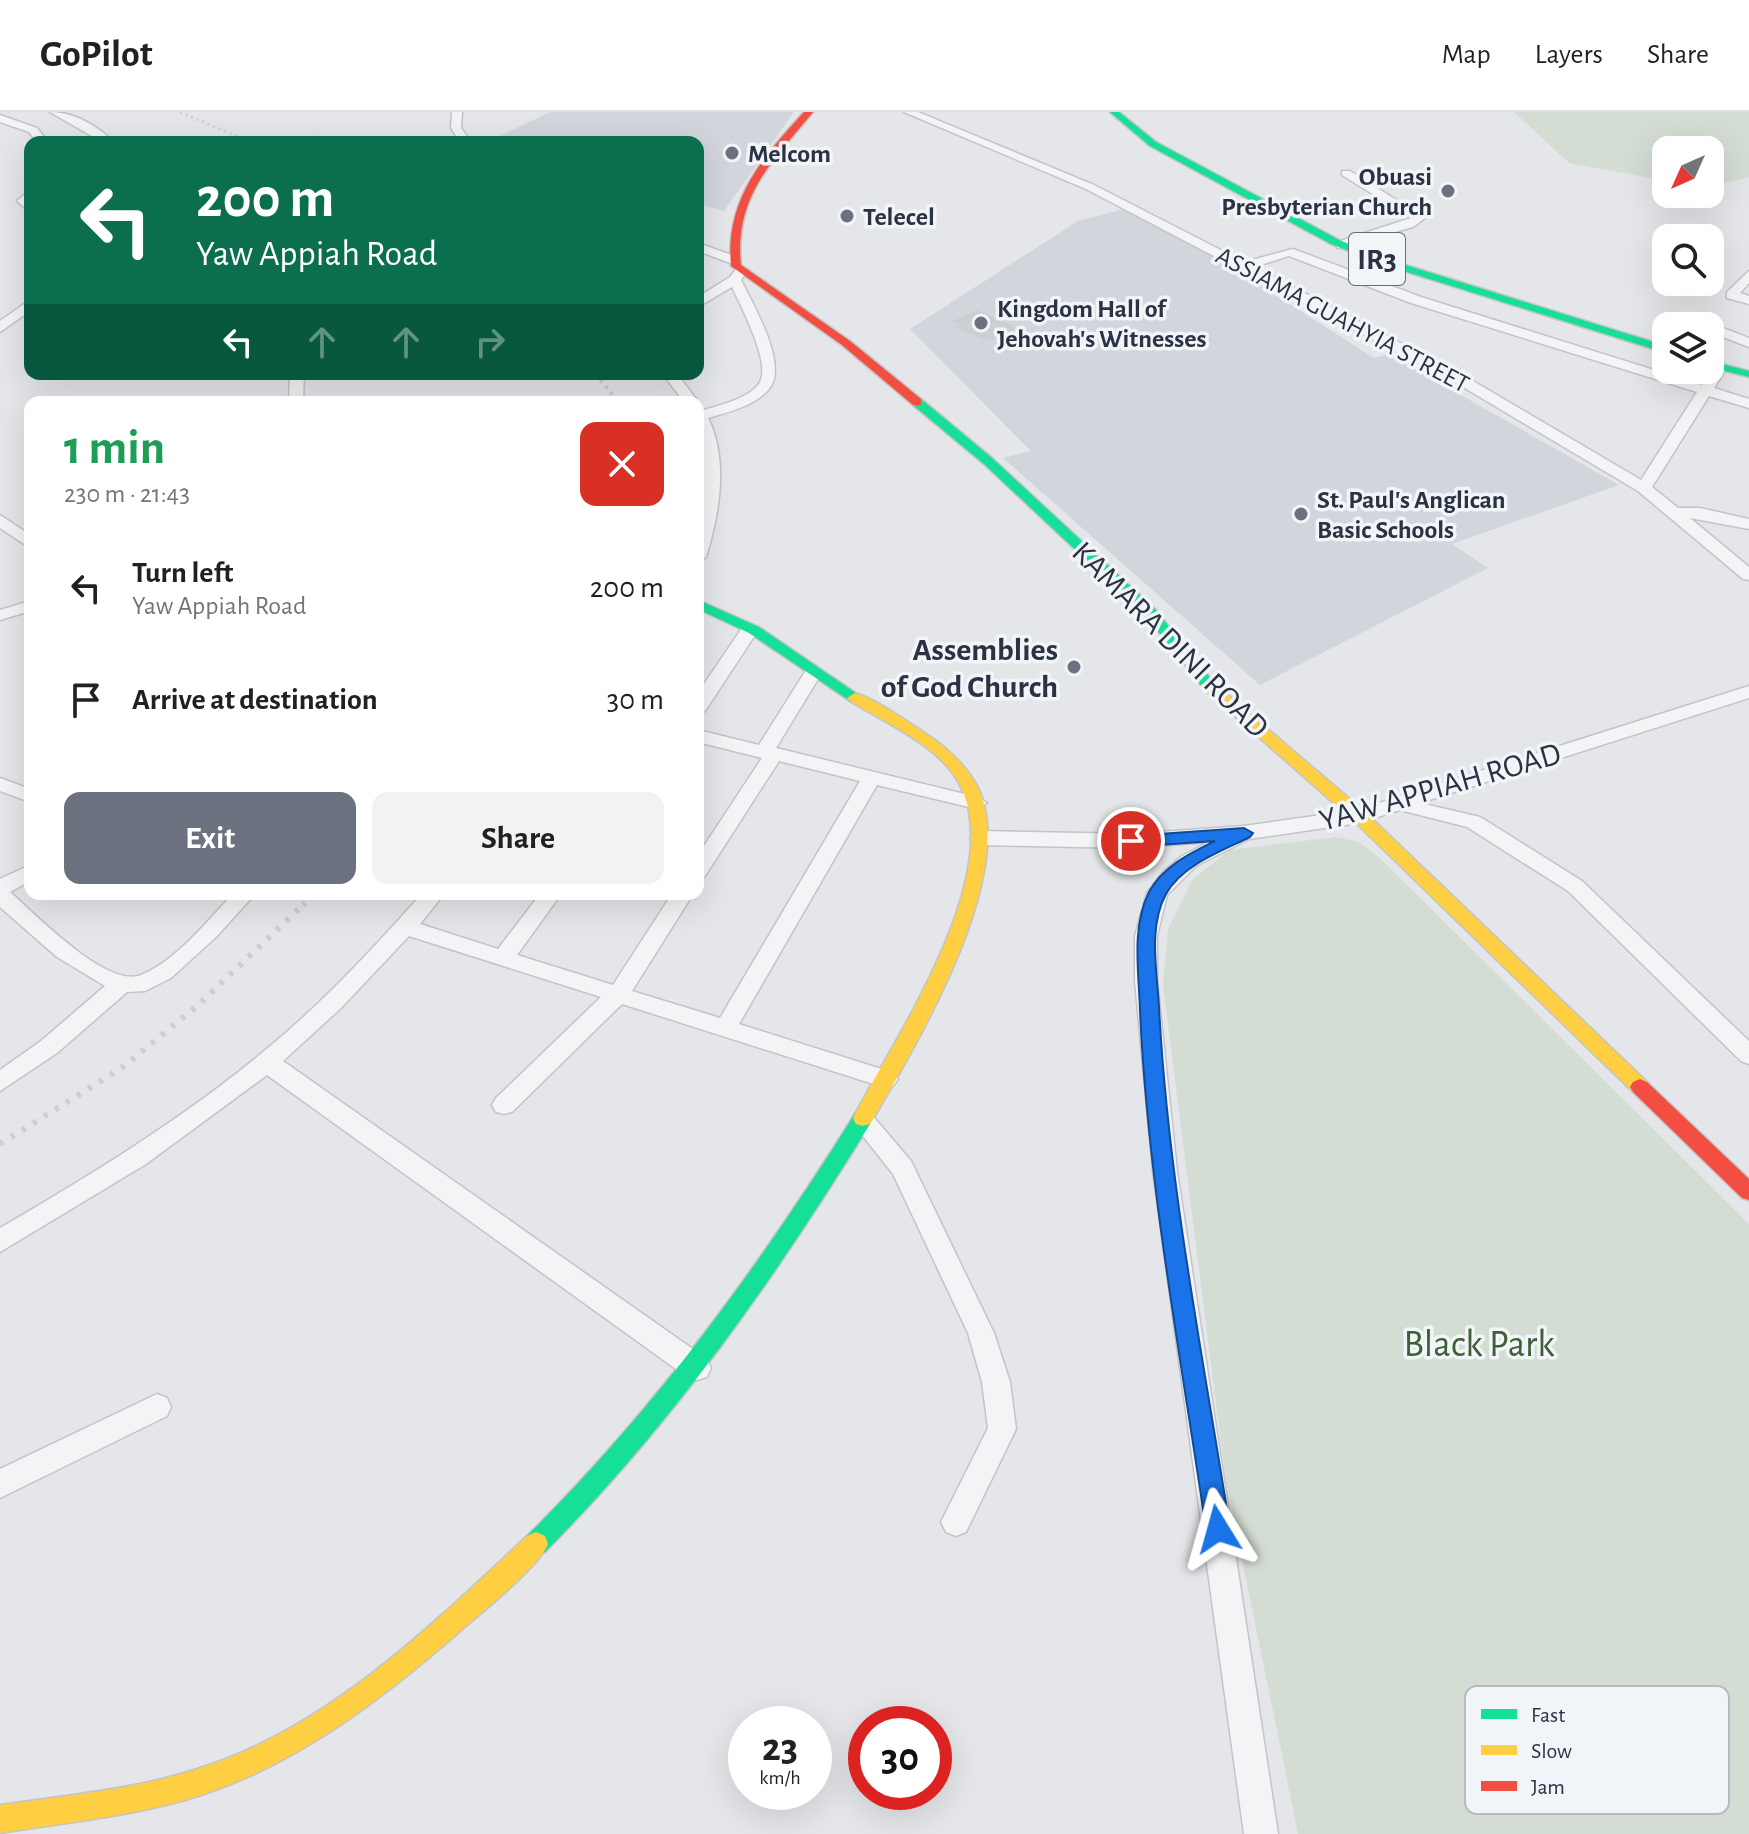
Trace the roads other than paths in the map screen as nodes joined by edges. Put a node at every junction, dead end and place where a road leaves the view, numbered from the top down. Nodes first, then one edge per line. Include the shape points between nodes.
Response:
1 (55, 112) edge
2 (457, 112) edge
3 (809, 112) edge
4 (909, 112) edge
5 (1114, 112) edge
6 (0, 118) edge
7 (38, 136) edge
8 (100, 136) edge
9 (462, 136) edge
10 (1346, 173) dead end
11 (1341, 245) junction
12 (704, 251) edge
13 (1244, 266) junction
14 (736, 270) junction
15 (1749, 275) edge
16 (704, 298) edge
17 (1749, 300) edge
18 (24, 309) edge
19 (1719, 312) edge
20 (1720, 312) edge
21 (1724, 319) edge
22 (0, 328) edge
23 (1749, 343) edge
24 (1652, 345) edge
25 (1724, 367) edge
26 (1749, 374) edge
27 (1707, 384) edge
28 (1704, 392) junction
29 (1749, 404) edge
30 (704, 413) edge
31 (704, 432) edge
32 (1644, 488) junction
33 (1674, 513) junction
34 (0, 520) edge
35 (1749, 524) edge
36 (24, 538) edge
37 (704, 538) edge
38 (1749, 575) edge
39 (704, 606) edge
40 (24, 608) edge
41 (0, 615) edge
42 (750, 629) junction
43 (814, 671) junction
44 (1749, 692) edge
45 (704, 698) edge
46 (704, 737) edge
47 (769, 753) junction
48 (871, 778) junction
49 (0, 784) edge
50 (24, 794) edge
51 (1401, 802) junction
52 (977, 803) junction
53 (1359, 816) junction
54 (1244, 833) junction
55 (980, 838) junction
56 (704, 861) edge
57 (24, 875) edge
58 (0, 888) edge
59 (0, 895) edge
60 (239, 900) edge
61 (429, 900) edge
62 (547, 900) edge
63 (679, 900) edge
64 (404, 927) junction
65 (504, 957) junction
66 (121, 985) junction
67 (619, 993) junction
68 (726, 1027) junction
69 (1749, 1055) edge
70 (267, 1062) junction
71 (886, 1079) junction
72 (0, 1082) edge
73 (504, 1105) dead end
74 (863, 1121) junction
75 (1749, 1192) edge
76 (0, 1241) edge
77 (697, 1368) junction
78 (157, 1407) dead end
79 (0, 1484) edge
80 (956, 1522) dead end
81 (0, 1819) edge
82 (1261, 1834) edge

1 - 8 street
2 - 9 street via 456,128
3 - 14 street via 754,180 734,227
4 - 13 street, ASSIAMA GUAHYIA STREET via 1090,187
5 - 11 street, IR3 via 1162,149
6 - 7 street
10 - 11 street via 1419,218
11 - 24 street, IR3
12 - 14 street
13 - 28 street via 1289,252 1416,300
13 - 32 street, ASSIAMA GUAHYIA STREET via 1463,381
14 - 16 street
14 - 30 street via 769,368 768,380 746,399
14 - 53 street, KAMARA DINI ROAD via 846,343 988,461 1150,612 1210,687
15 - 19 street
17 - 20 street
18 - 22 street
21 - 23 street
25 - 26 street
27 - 28 street
28 - 29 street
28 - 32 street
31 - 37 street via 712,494
32 - 33 street, ASSIAMA GUAHYIA STREET
33 - 35 street
33 - 38 street, ASSIAMA GUAHYIA STREET
34 - 36 street
39 - 42 street
40 - 41 street
42 - 43 street
42 - 45 street
43 - 47 street
43 - 52 street via 949,762 968,782
44 - 51 street, YAW APPIAH ROAD
46 - 47 street
47 - 48 street
47 - 56 street
48 - 52 street
48 - 68 street
49 - 50 street
51 - 53 street, YAW APPIAH ROAD
51 - 69 street via 1473,822 1575,886
52 - 55 street
53 - 54 street, YAW APPIAH ROAD
53 - 75 street, KAMARA DINI ROAD
54 - 55 street, YAW APPIAH ROAD via 1131,841
54 - 82 street via 1189,861 1157,893 1146,936 1146,981 1165,1171
55 - 71 street via 963,924
57 - 58 street
59 - 66 street via 92,972
60 - 66 street via 151,980
61 - 64 street
62 - 65 street
63 - 67 street
64 - 65 street
64 - 70 street
65 - 67 street
66 - 72 street
67 - 68 street
67 - 73 street
68 - 71 street
70 - 76 street via 172,1132
70 - 77 street
71 - 74 street
74 - 77 street
74 - 80 street via 902,1168 981,1333 996,1382 1002,1429
77 - 81 street via 653,1423 520,1560 345,1707 273,1751 187,1787
78 - 79 street

